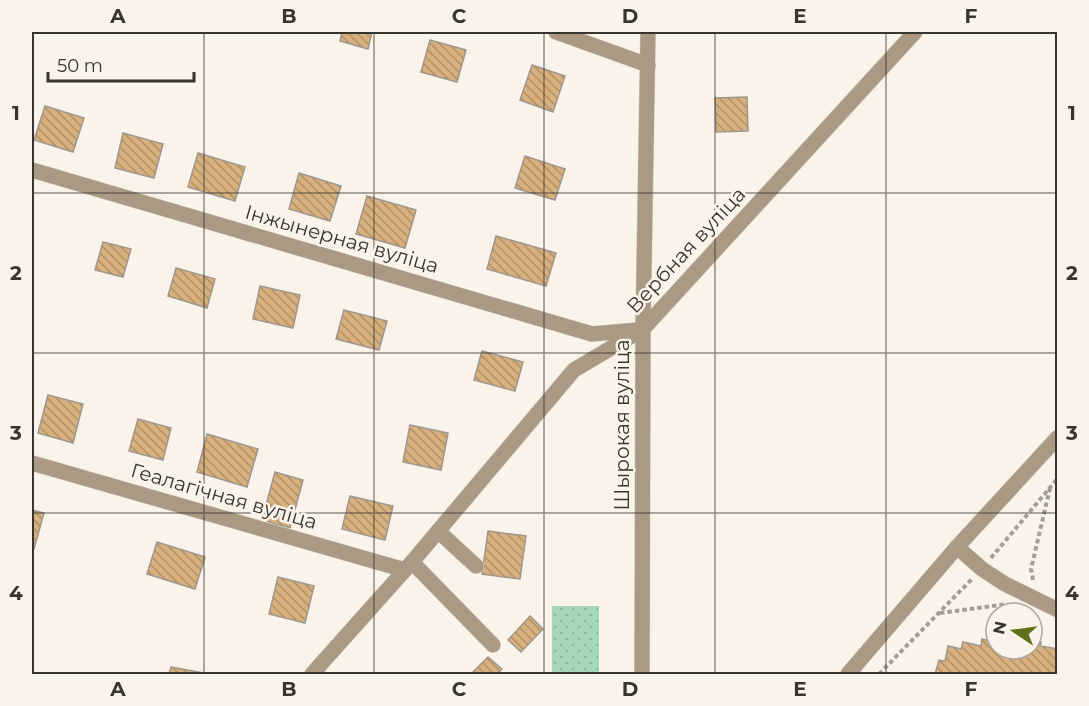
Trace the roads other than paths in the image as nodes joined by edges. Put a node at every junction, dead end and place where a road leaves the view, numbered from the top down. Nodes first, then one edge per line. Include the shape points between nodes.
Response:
1 (556, 32) edge
2 (648, 32) edge
3 (915, 32) edge
4 (648, 65) junction
5 (32, 170) edge
6 (643, 329) junction
7 (1058, 437) edge
8 (32, 463) edge
9 (438, 531) junction
10 (957, 547) junction
11 (408, 566) junction
12 (476, 566) dead end
13 (1058, 610) edge
14 (493, 645) dead end
15 (312, 674) edge
16 (642, 675) edge
17 (848, 675) edge

1 - 4 street
2 - 4 street, Шырокая вуліца
3 - 6 street, Вербная вуліца
4 - 6 street, Шырокая вуліца
5 - 6 street, Інжынерная вуліца via 592,334
6 - 9 street, Вербная вуліца via 574,370
6 - 16 street, Шырокая вуліца
7 - 10 street
8 - 11 street, Геалагічная вуліца
9 - 11 street, Вербная вуліца
9 - 12 street
10 - 13 street via 1005,584
10 - 17 street
11 - 14 street
11 - 15 street, Вербная вуліца

